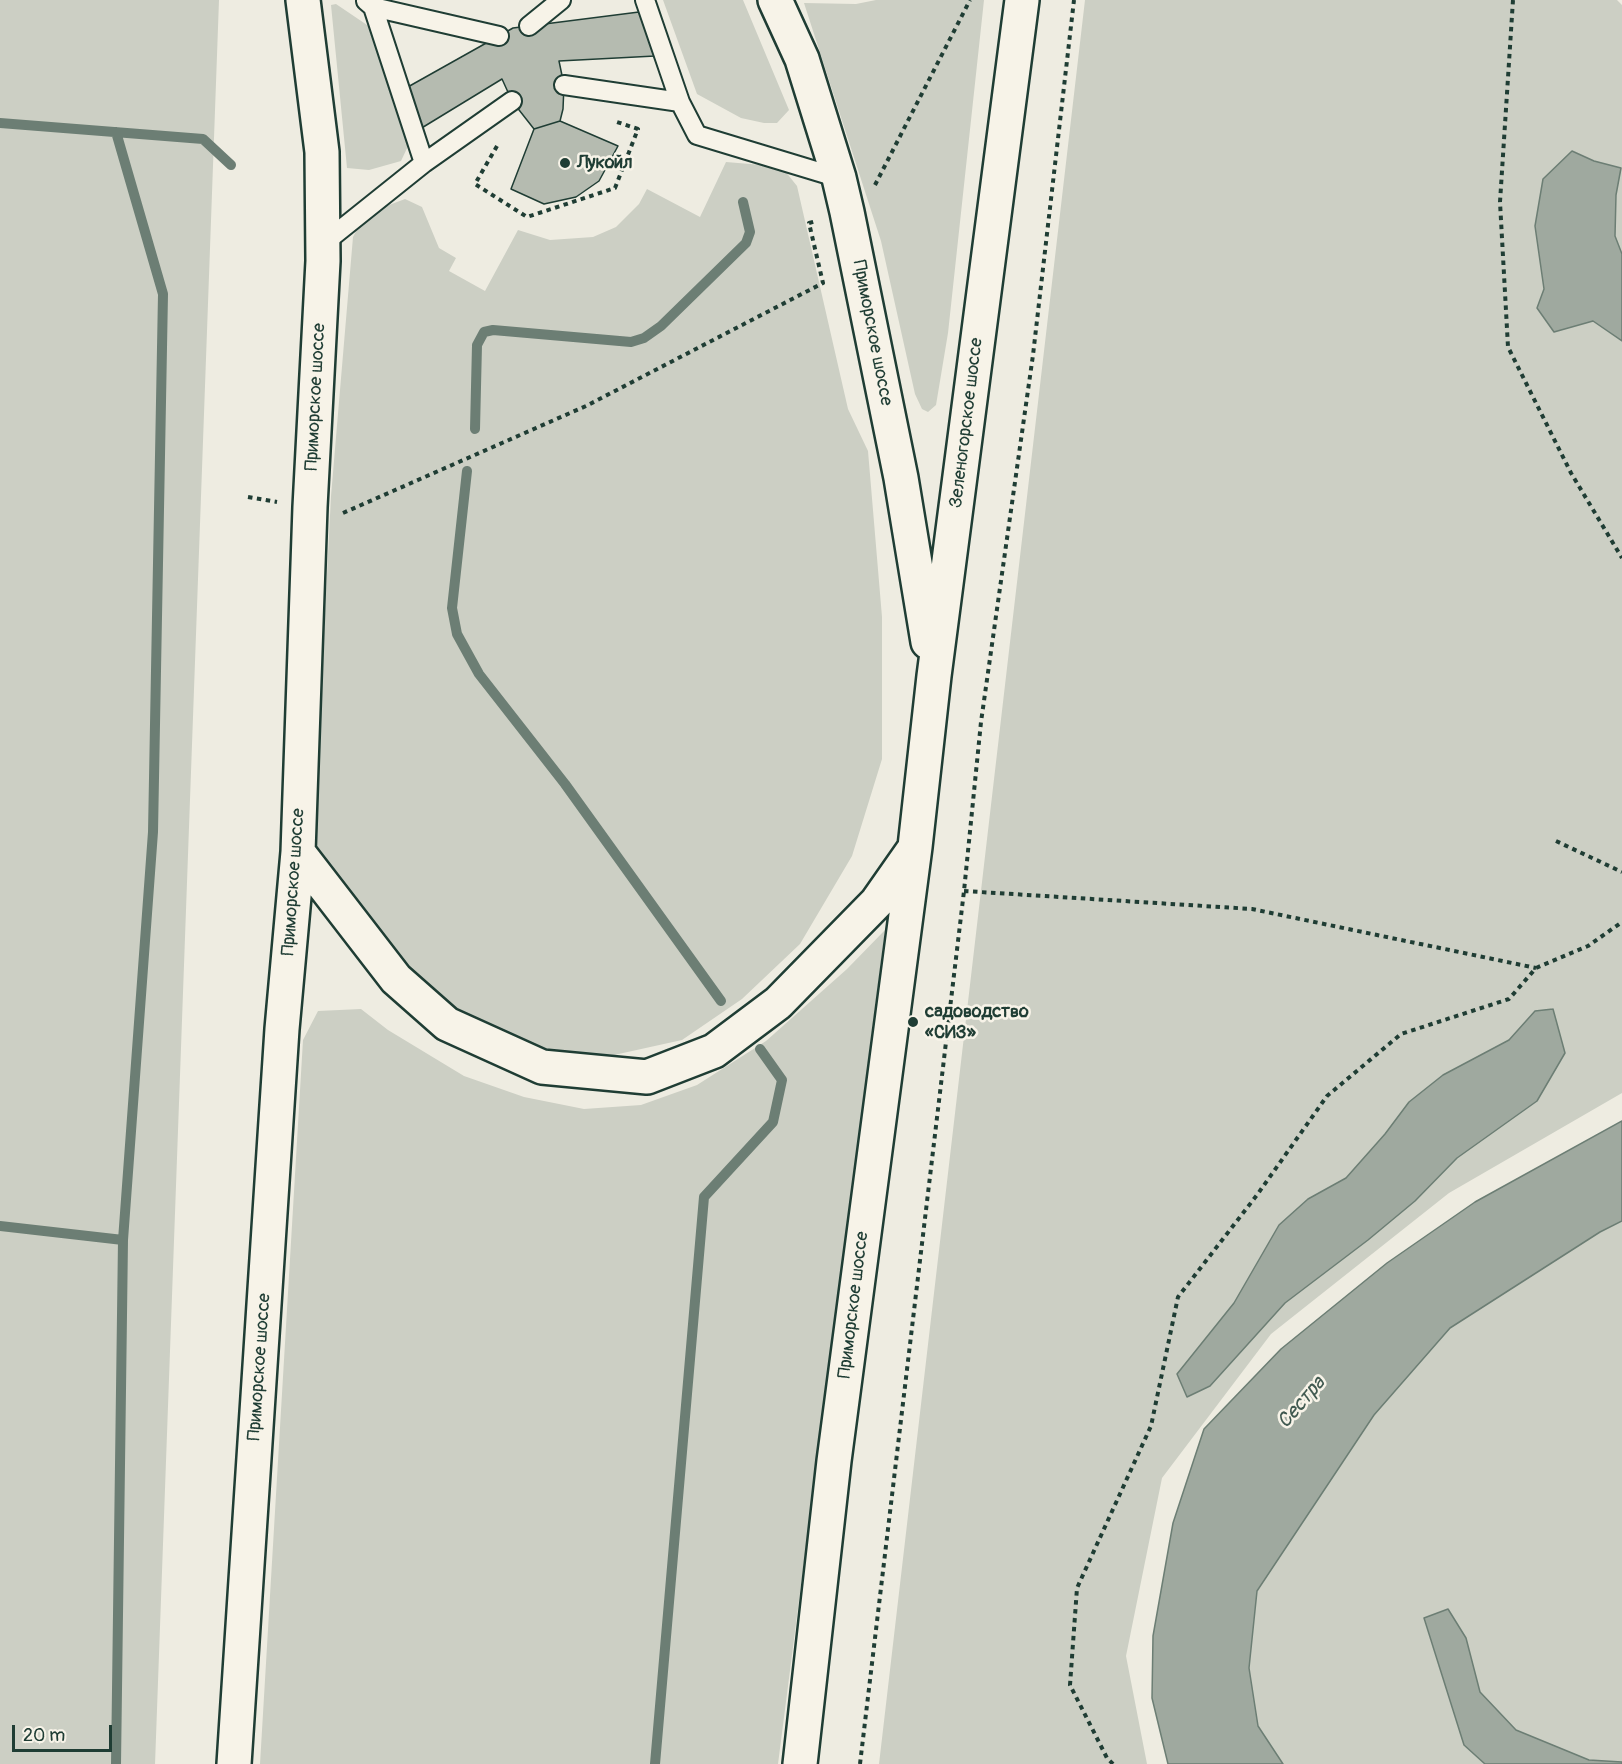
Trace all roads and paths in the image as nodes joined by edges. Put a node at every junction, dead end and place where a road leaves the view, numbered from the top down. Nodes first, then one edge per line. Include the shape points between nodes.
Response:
1 (303, 0) edge
2 (404, 0) edge
3 (561, 0) edge
4 (645, 0) edge
5 (775, 0) edge
6 (970, 0) edge
7 (1022, 0) edge
8 (1074, 0) edge
9 (1513, 0) edge
10 (369, 4) edge
11 (529, 26) dead end
12 (499, 36) dead end
13 (564, 85) dead end
14 (512, 101) dead end
15 (680, 102) junction
16 (607, 117) dead end
17 (498, 145) dead end
18 (424, 163) junction
19 (839, 178) junction
20 (872, 191) dead end
21 (809, 223) dead end
22 (324, 243) junction
23 (248, 497) dead end
24 (310, 507) junction
25 (1622, 558) edge
26 (933, 676) junction
27 (1556, 841) dead end
28 (915, 847) junction
29 (298, 852) junction
30 (1622, 872) edge
31 (964, 891) junction
32 (1622, 922) edge
33 (1536, 968) junction
34 (234, 1764) edge
35 (800, 1764) edge
36 (860, 1764) edge
37 (1113, 1764) edge

1 - 22 highway, Приморское шоссе via 322,152
2 - 10 lane
3 - 11 lane
4 - 15 lane
5 - 19 highway, Приморское шоссе via 802,59
6 - 20 path
7 - 26 highway, Зеленогорское шоссе
8 - 31 path via 1033,355 981,722
9 - 25 path via 1500,202 1508,346 1571,473
10 - 12 lane
10 - 18 lane
13 - 15 lane
14 - 18 lane
15 - 19 lane via 697,135
16 - 17 path via 638,129 615,188 526,218 475,184
18 - 22 lane
19 - 26 highway, Приморское шоссе via 901,478
21 - 24 path via 823,283 586,406 345,514
22 - 24 highway, Приморское шоссе
23 - 24 path
24 - 29 highway, Приморское шоссе
26 - 28 highway, Зеленогорское шоссе
27 - 30 path
28 - 29 highway via 877,902 778,1003 714,1052 647,1077 542,1067 447,1024 396,979
28 - 35 highway, Приморское шоссе via 834,1461
29 - 34 highway, Приморское шоссе via 282,1029
31 - 33 path via 1252,909
31 - 36 path
32 - 33 path via 1588,946
33 - 37 path via 1509,999 1401,1034 1327,1096 1178,1297 1151,1426 1077,1588 1070,1685

